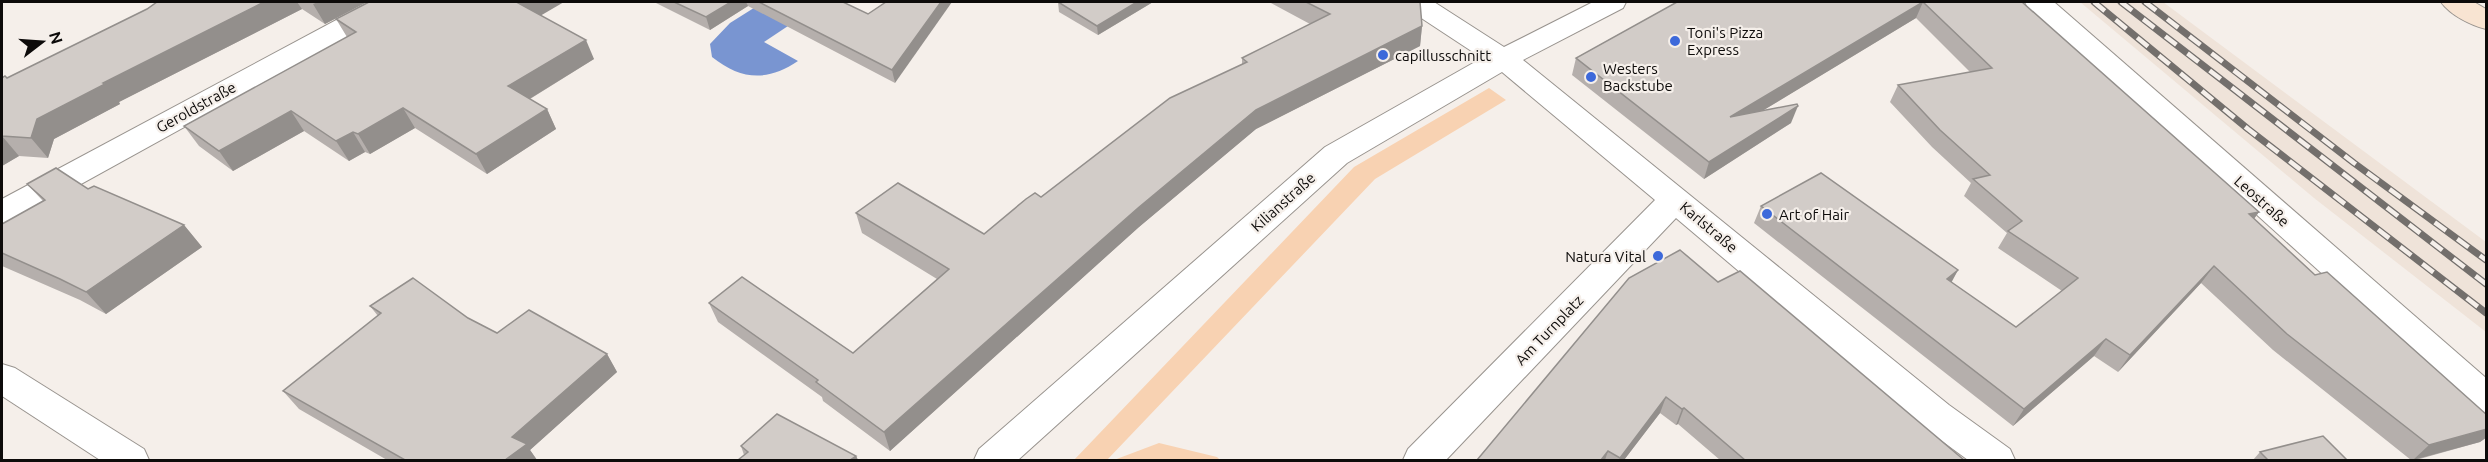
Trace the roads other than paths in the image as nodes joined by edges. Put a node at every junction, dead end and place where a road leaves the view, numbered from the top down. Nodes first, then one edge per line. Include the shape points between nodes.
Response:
1 (390, 2) edge
2 (1416, 2) edge
3 (1613, 2) edge
4 (2038, 2) edge
5 (2455, 2) edge
6 (2487, 21) edge
7 (1503, 59) junction
8 (1675, 199) junction
9 (2, 213) edge
10 (2, 378) edge
11 (2487, 399) edge
12 (130, 460) edge
13 (993, 460) edge
14 (1422, 460) edge
15 (1996, 460) edge

1 - 9 street, Geroldstraße
2 - 7 street, Karlstraße
3 - 7 street, Kilianstraße
4 - 11 street, Leostraße
5 - 6 main road
7 - 8 street, Karlstraße
7 - 13 street, Kilianstraße via 1336,155
8 - 14 street, Am Turnplatz
8 - 15 street, Karlstraße via 1936,416
10 - 12 street

